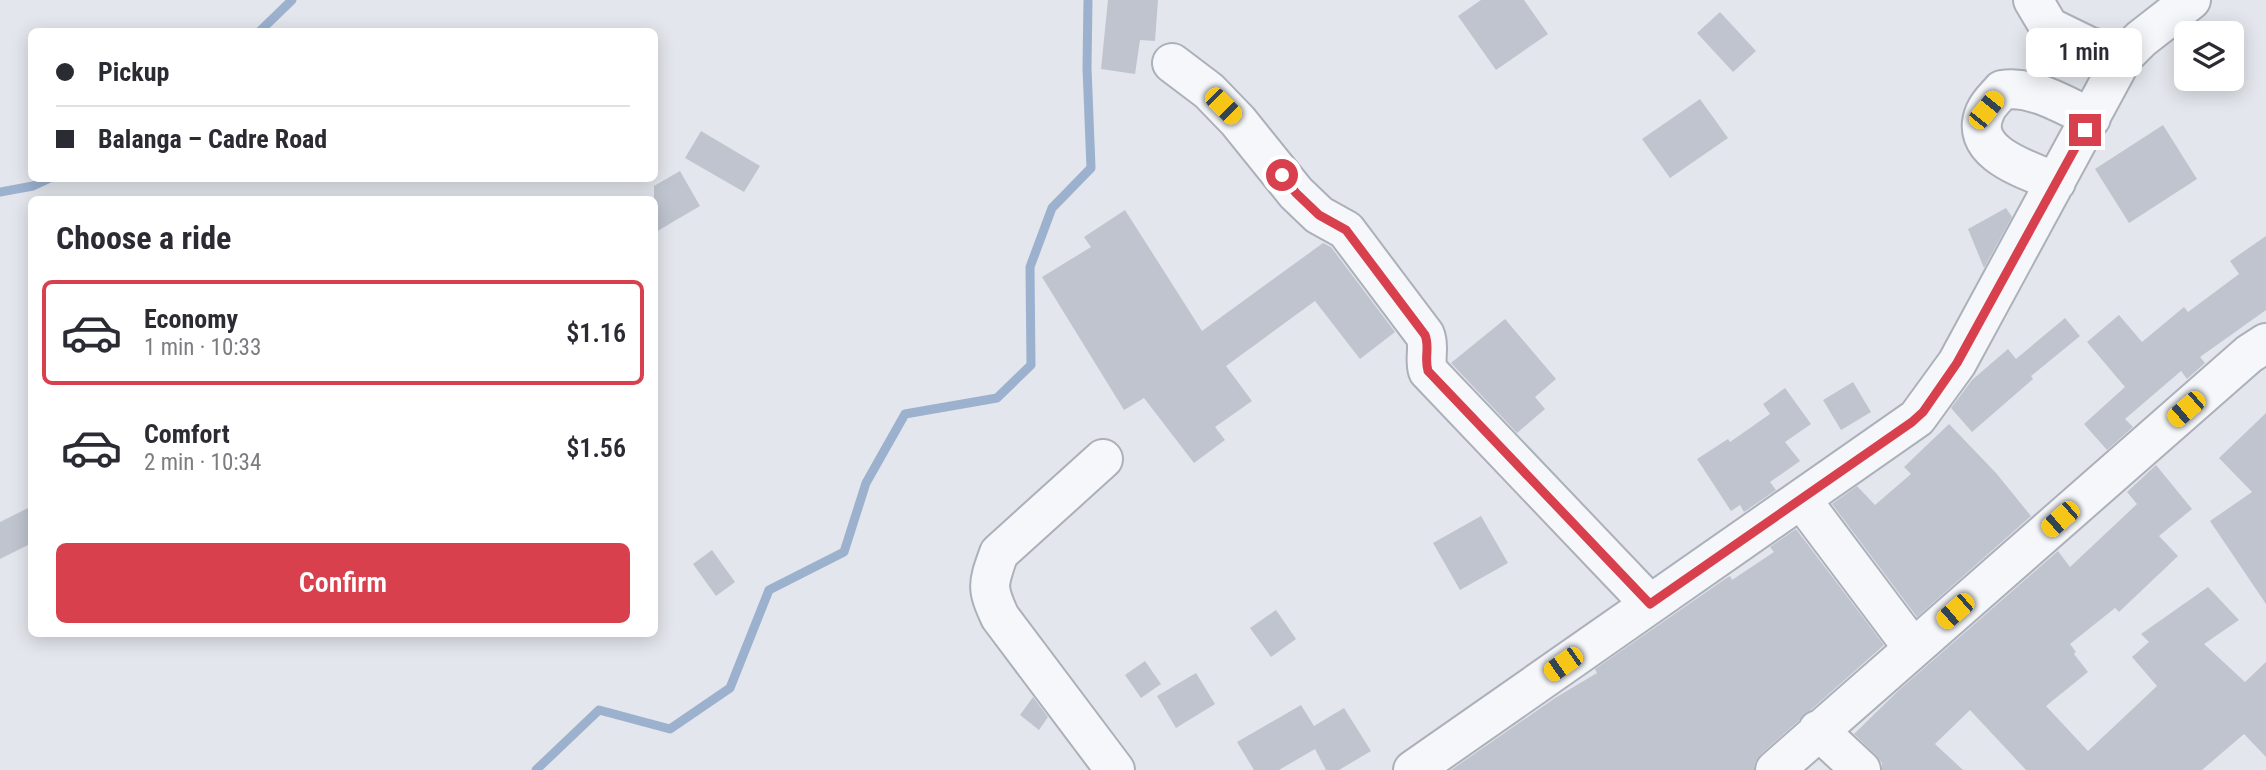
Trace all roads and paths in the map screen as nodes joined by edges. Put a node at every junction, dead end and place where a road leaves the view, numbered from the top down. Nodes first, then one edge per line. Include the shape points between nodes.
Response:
1 (2033, 0) edge
2 (2191, 0) edge
3 (2123, 57) junction
4 (1172, 63) dead end
5 (2091, 118) junction
6 (2056, 182) junction
7 (2266, 343) edge
8 (1104, 459) dead end
9 (1801, 499) junction
10 (1650, 604) junction
11 (1913, 648) junction
12 (1818, 730) junction
13 (1115, 770) edge
14 (1413, 770) edge
15 (1775, 770) edge
16 (1861, 770) edge

1 - 3 street via 2049,27
2 - 3 street
3 - 5 street
4 - 10 street via 1238,121 1296,193 1319,215 1346,230 1425,335 1428,371
5 - 6 street
5 - 6 street via 2015,88 2002,90 1986,110 1981,126 1986,144 2008,161
6 - 9 street via 1957,363 1923,412
7 - 11 street
8 - 13 street via 999,554 989,593 1000,617
9 - 10 street
9 - 11 street
10 - 14 street
11 - 12 street
12 - 15 street
12 - 16 street

